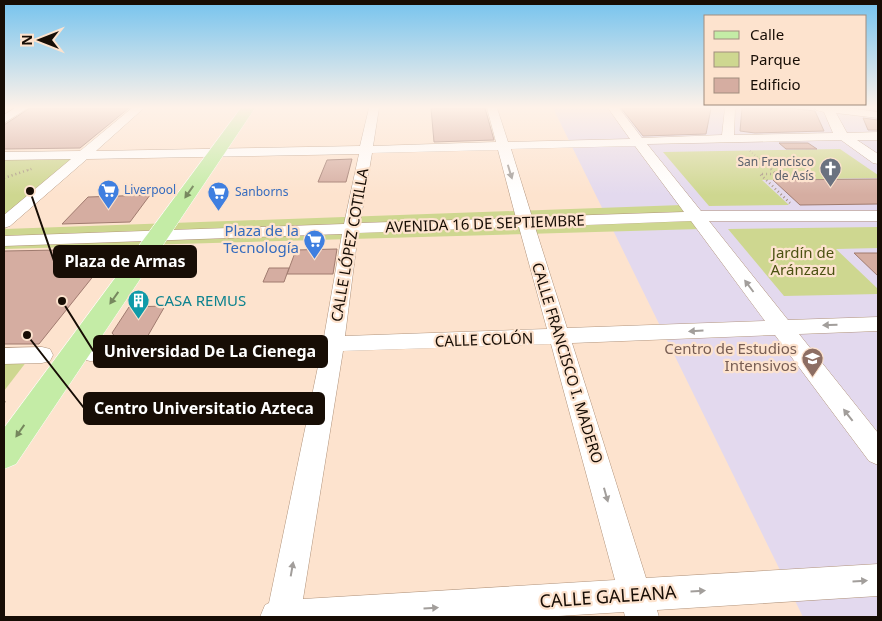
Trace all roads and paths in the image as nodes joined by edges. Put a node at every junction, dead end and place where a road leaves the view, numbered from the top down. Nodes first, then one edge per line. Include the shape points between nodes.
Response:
1 (105, 137) edge
2 (228, 137) edge
3 (368, 137) edge
4 (500, 137) edge
5 (635, 137) edge
6 (806, 137) edge
7 (845, 137) edge
8 (859, 137) edge
9 (728, 139) joint
10 (639, 142) junction
11 (502, 146) junction
12 (746, 147) dead end
13 (366, 150) junction
14 (878, 150) edge
15 (216, 154) junction
16 (84, 155) junction
17 (4, 156) edge
18 (878, 160) edge
19 (804, 216) junction
20 (878, 216) edge
21 (696, 217) junction
22 (4, 223) edge
23 (525, 223) junction
24 (351, 229) junction
25 (158, 236) junction
26 (4, 241) edge
27 (878, 324) edge
28 (780, 327) junction
29 (560, 337) junction
30 (333, 345) junction
31 (90, 353) dead end
32 (42, 355) dead end
33 (4, 356) edge
34 (8, 398) dead end
35 (4, 401) edge
36 (878, 453) edge
37 (4, 454) edge
38 (878, 580) edge
39 (639, 606) edge
40 (277, 617) edge
41 (283, 617) edge

1 - 16 street
2 - 15 main road
3 - 13 street, CALLE LÓPEZ COTILLA
4 - 11 street, CALLE FRANCISCO I. MADERO
5 - 10 street
6 - 9 street
7 - 18 street
8 - 14 street
9 - 10 street
10 - 11 street
10 - 21 street
11 - 13 street
11 -> 23 street, CALLE FRANCISCO I. MADERO
12 - 19 path via 776,174 760,174
13 - 15 street
13 - 24 street, CALLE LÓPEZ COTILLA
15 - 16 street
15 -> 25 main road
16 - 17 street
16 - 22 street
19 - 20 street, AVENIDA 16 DE SEPTIEMBRE
19 - 21 street, AVENIDA 16 DE SEPTIEMBRE
21 - 23 street, AVENIDA 16 DE SEPTIEMBRE
28 -> 21 street
23 - 24 street, AVENIDA 16 DE SEPTIEMBRE
23 - 29 street, CALLE FRANCISCO I. MADERO
24 - 25 street, AVENIDA 16 DE SEPTIEMBRE
24 - 30 street, CALLE LÓPEZ COTILLA
25 - 26 street, AVENIDA 16 DE SEPTIEMBRE
25 -> 37 main road
27 -> 28 street, CALLE COLÓN
28 -> 29 street, CALLE COLÓN
36 -> 28 street
29 - 30 street, CALLE COLÓN
29 -> 39 street, CALLE FRANCISCO I. MADERO
30 - 31 street, CALLE COLÓN
41 -> 30 street, CALLE LÓPEZ COTILLA
32 - 33 street
34 - 35 path
39 -> 38 street, CALLE GALEANA
41 -> 39 street, CALLE GALEANA
40 - 41 street, CALLE GALEANA

